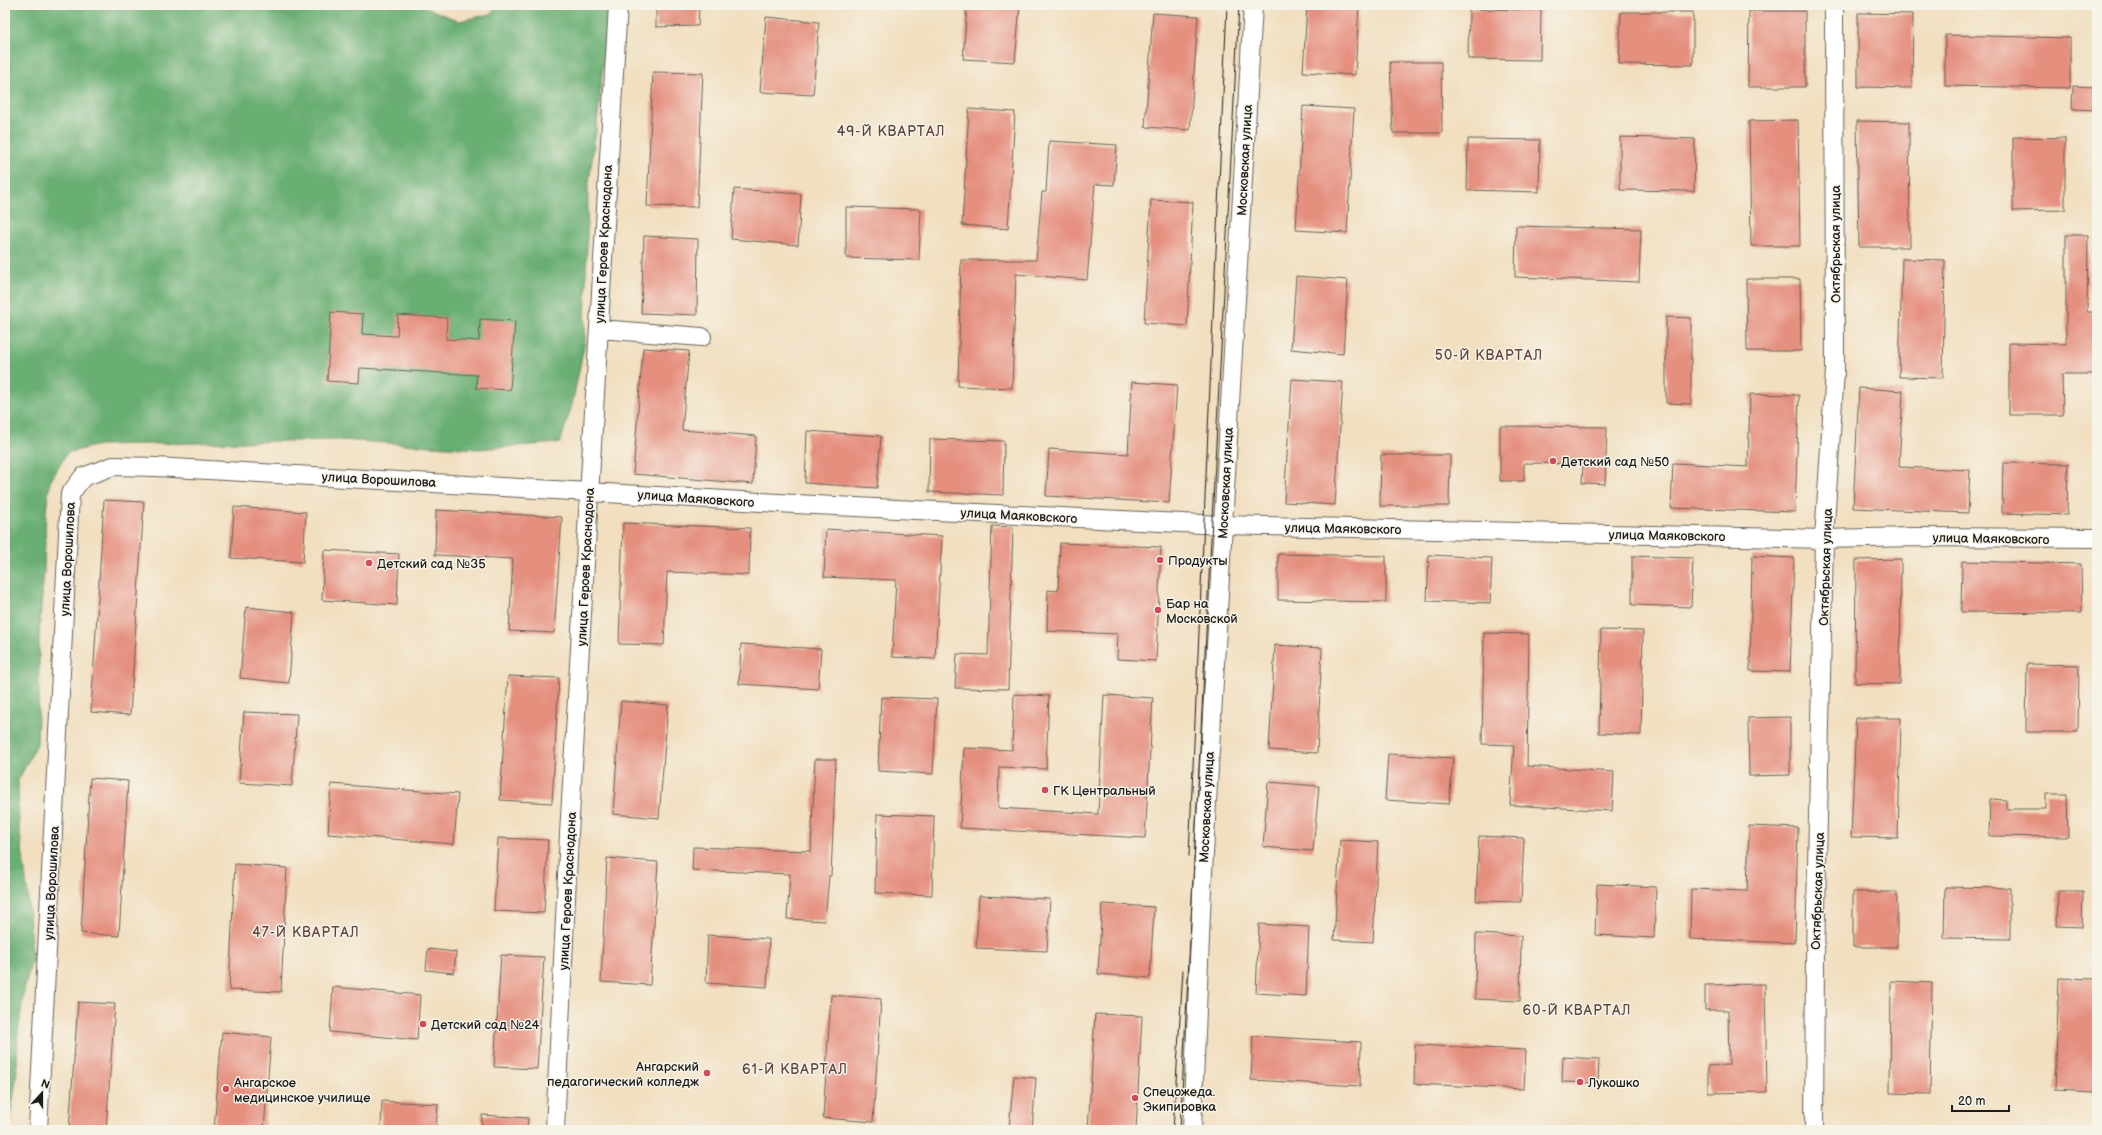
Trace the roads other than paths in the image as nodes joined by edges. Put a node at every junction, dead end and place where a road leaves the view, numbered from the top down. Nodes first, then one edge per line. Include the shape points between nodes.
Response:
1 (618, 5) edge
2 (1254, 5) edge
3 (1834, 5) edge
4 (599, 329) junction
5 (702, 337) dead end
6 (590, 491) junction
7 (1222, 525) junction
8 (2097, 538) edge
9 (1824, 539) junction
10 (38, 1130) edge
11 (555, 1130) edge
12 (1192, 1130) edge
13 (1814, 1130) edge

1 - 4 street, улица Героев Краснодона
2 - 7 street, Московская улица
3 - 9 street, Октябрьская улица via 1835,372
4 - 5 street
4 - 6 street, улица Героев Краснодона
6 - 7 street, улица Маяковского
6 - 10 street, улица Ворошилова via 127,466 113,466 83,477 70,494
6 - 11 street, улица Героев Краснодона via 569,834
7 - 9 street, улица Маяковского
7 - 12 street, Московская улица
8 - 9 street, улица Маяковского
9 - 13 street, Октябрьская улица

